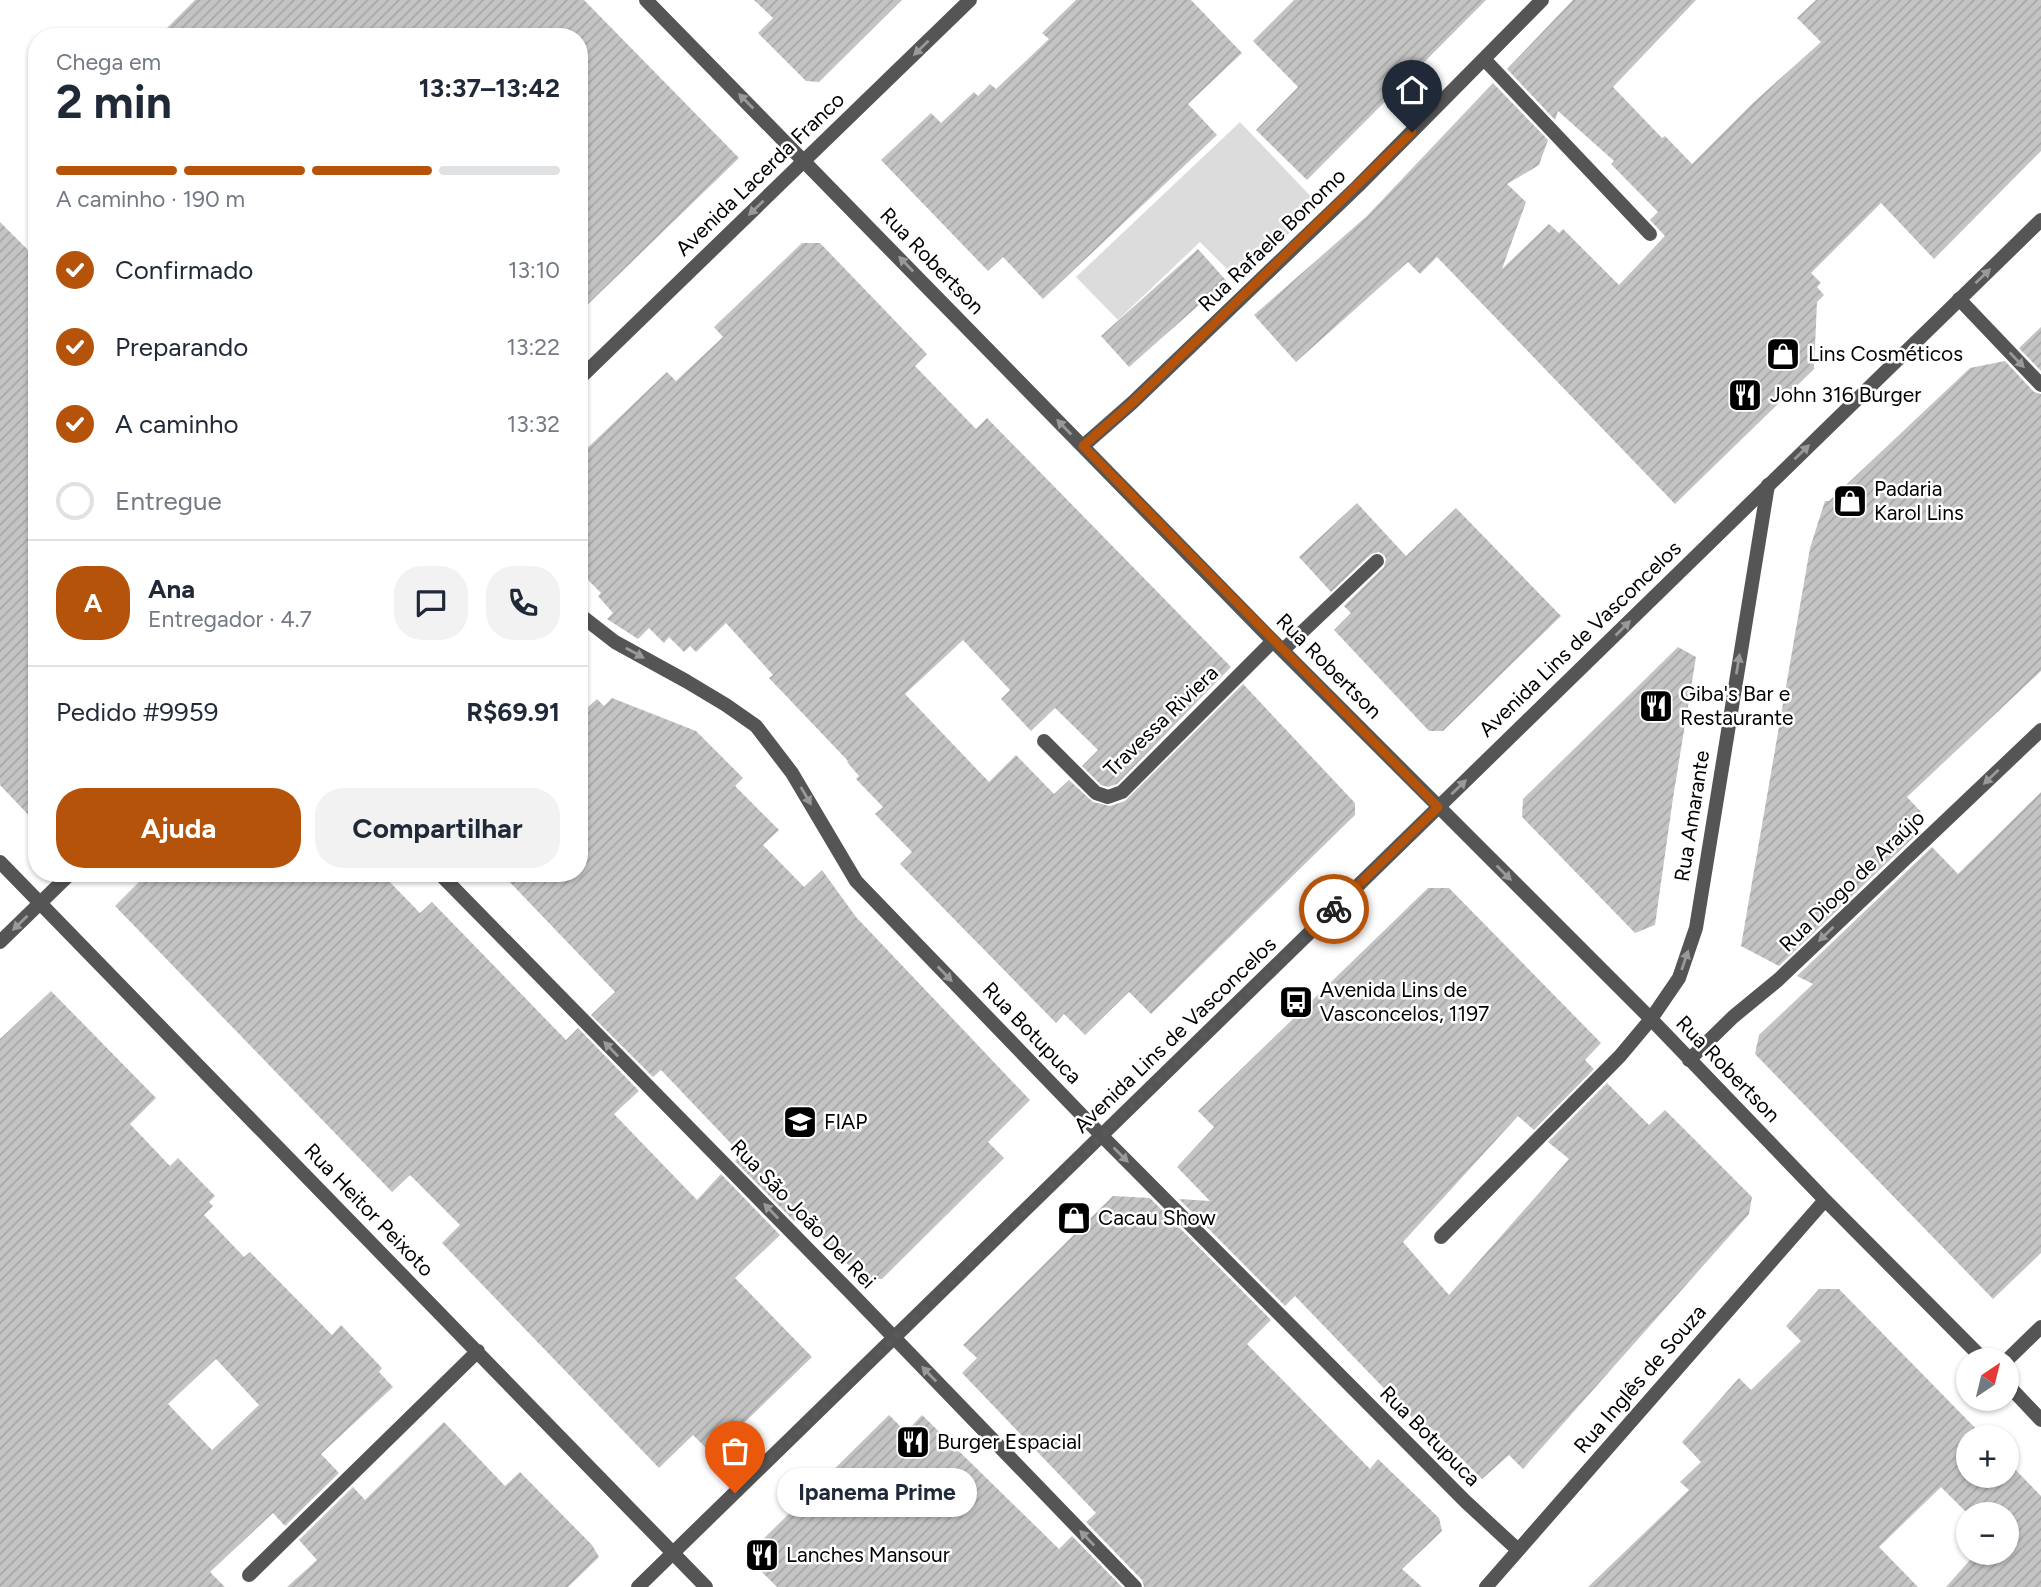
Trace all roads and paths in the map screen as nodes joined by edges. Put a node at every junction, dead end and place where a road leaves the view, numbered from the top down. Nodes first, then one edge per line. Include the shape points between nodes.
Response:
1 (646, 0) edge
2 (970, 0) edge
3 (1542, 0) edge
4 (1484, 59) junction
5 (805, 160) junction
6 (2041, 220) edge
7 (1650, 234) dead end
8 (1959, 299) junction
9 (588, 370) edge
10 (2041, 385) edge
11 (1083, 446) junction
12 (1768, 485) junction
13 (1377, 561) dead end
14 (588, 621) edge
15 (1278, 645) junction
16 (2041, 730) edge
17 (1044, 741) dead end
18 (1438, 807) junction
19 (0, 862) edge
20 (62, 882) edge
21 (448, 882) edge
22 (40, 903) junction
23 (0, 942) edge
24 (1651, 1019) junction
25 (1689, 1060) junction
26 (1102, 1136) junction
27 (1825, 1200) junction
28 (1441, 1237) dead end
29 (2041, 1327) edge
30 (894, 1338) junction
31 (1972, 1348) edge
32 (2019, 1348) edge
33 (478, 1352) junction
34 (2020, 1398) edge
35 (2041, 1420) edge
36 (1518, 1550) junction
37 (674, 1553) junction
38 (250, 1575) dead end
39 (638, 1587) edge
40 (706, 1587) edge
41 (1135, 1587) edge
42 (1486, 1587) edge

5 -> 1 street, Rua Robertson
2 -> 5 street, Avenida Lacerda Franco
3 - 4 street, Rua Rafaele Bonomo
4 - 7 street
4 - 11 street, Rua Rafaele Bonomo via 1338,205
5 -> 9 street, Avenida Lacerda Franco
11 -> 5 street, Rua Robertson
8 -> 6 street, Avenida Lins de Vasconcelos
8 -> 10 street
12 -> 8 street, Avenida Lins de Vasconcelos
11 - 15 street, Rua Robertson
18 -> 12 street, Avenida Lins de Vasconcelos
24 -> 12 street, Rua Amarante via 1679,978 1696,928
13 - 15 street, Travessa Riviera
14 -> 26 street, Rua Botupuca via 755,726 792,773 856,881
15 - 17 street, Travessa Riviera via 1122,792 1108,797 1096,793
15 - 18 street, Rua Robertson
16 -> 25 street, Rua Diogo de Araújo
18 -> 24 street, Rua Robertson
18 - 26 street, Avenida Lins de Vasconcelos
19 - 22 street, Rua Heitor Peixoto
20 - 22 street
30 -> 21 street, Rua São João Del Rei
22 -> 23 street
22 - 33 street, Rua Heitor Peixoto
24 - 25 street, Rua Robertson
24 - 28 street, Rua Amarante
25 - 27 street, Rua Robertson
26 - 30 street, Avenida Lins de Vasconcelos
26 -> 36 street, Rua Botupuca
27 - 31 street, Rua Robertson
27 - 36 street, Rua Inglês de Souza
29 - 32 street
30 - 37 street, Avenida Lins de Vasconcelos
41 -> 30 street, Rua São João Del Rei
33 - 37 street, Rua Heitor Peixoto
33 - 38 street
34 - 35 street
36 - 42 street, Rua Inglês de Souza
37 - 39 street, Avenida Lins de Vasconcelos
37 - 40 street, Rua Heitor Peixoto

